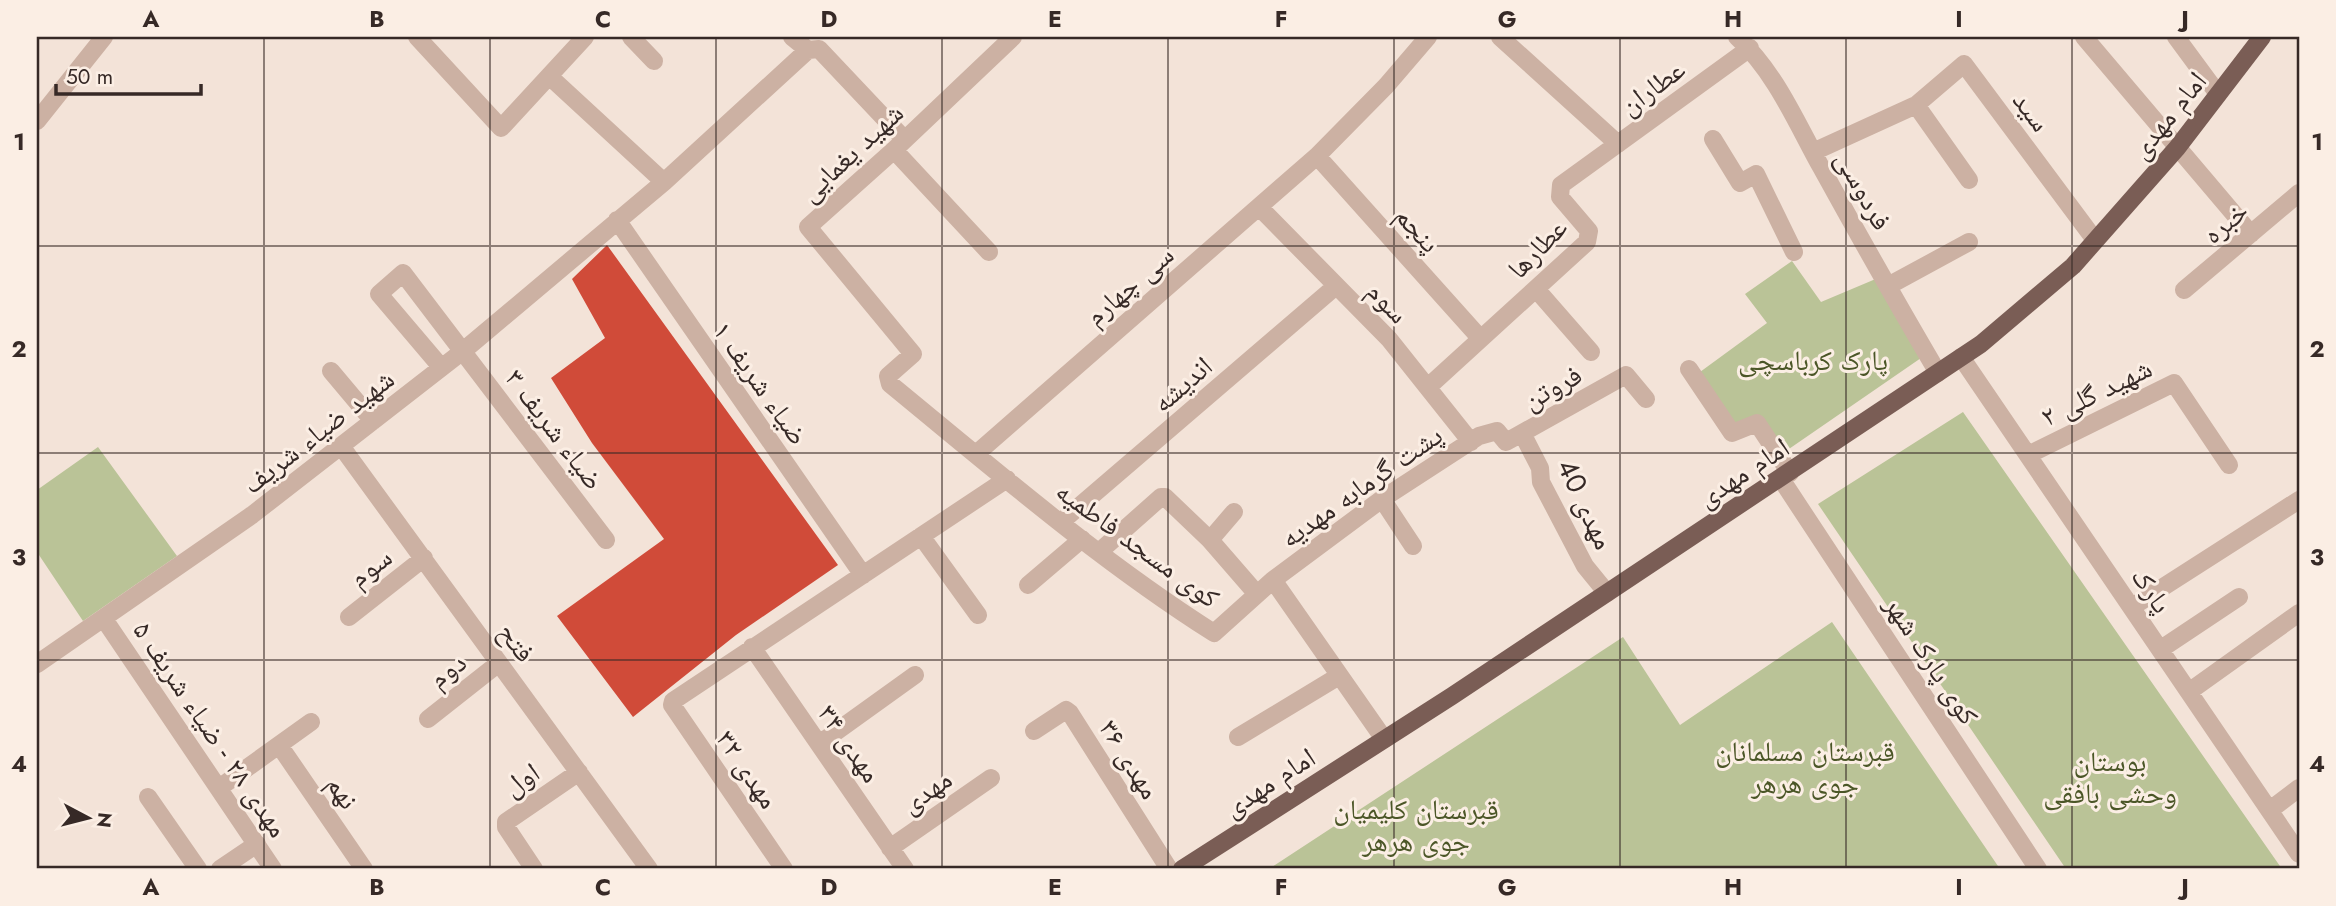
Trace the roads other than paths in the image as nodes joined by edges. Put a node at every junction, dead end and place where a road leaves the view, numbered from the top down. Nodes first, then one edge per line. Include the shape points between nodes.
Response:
1 (104, 37) edge
2 (417, 37) edge
3 (585, 37) edge
4 (631, 37) edge
5 (792, 37) edge
6 (1013, 37) edge
7 (1427, 37) edge
8 (1500, 37) edge
9 (2084, 37) edge
10 (2176, 37) edge
11 (2262, 37) edge
12 (1744, 43) edge
13 (807, 51) junction
14 (654, 61) dead end
15 (549, 76) junction
16 (2218, 94) junction
17 (1916, 105) junction
18 (37, 121) edge
19 (1713, 139) dead end
20 (1618, 144) junction
21 (899, 145) junction
22 (2177, 148) junction
23 (1813, 152) junction
24 (1317, 156) junction
25 (1969, 180) dead end
26 (664, 182) junction
27 (2299, 193) edge
28 (1259, 206) junction
29 (617, 220) junction
30 (2251, 234) junction
31 (2095, 240) junction
32 (1969, 242) dead end
33 (989, 252) dead end
34 (1794, 252) dead end
35 (1336, 286) junction
36 (1888, 286) junction
37 (1536, 289) junction
38 (2184, 290) dead end
39 (1480, 338) junction
40 (463, 351) junction
41 (1591, 352) dead end
42 (1961, 357) junction
43 (440, 367) junction
44 (1689, 369) dead end
45 (331, 371) dead end
46 (1938, 373) junction
47 (888, 376) joint
48 (1427, 387) junction
49 (1646, 399) dead end
50 (373, 421) junction
51 (1522, 433) junction
52 (1475, 439) junction
53 (341, 446) junction
54 (976, 454) junction
55 (2028, 455) junction
56 (2229, 465) dead end
57 (1785, 476) junction
58 (1007, 479) junction
59 (1382, 499) junction
60 (2299, 500) edge
61 (1234, 512) dead end
62 (1061, 522) junction
63 (921, 536) junction
64 (1082, 539) junction
65 (606, 540) dead end
66 (1210, 540) junction
67 (1413, 546) dead end
68 (1099, 552) junction
69 (424, 558) junction
70 (863, 575) junction
71 (1273, 580) junction
72 (1028, 584) dead end
73 (1256, 593) junction
74 (1607, 593) junction
75 (2239, 597) dead end
76 (2132, 607) junction
77 (2299, 613) edge
78 (978, 615) dead end
79 (349, 617) dead end
80 (104, 619) junction
81 (752, 648) junction
82 (2161, 649) junction
83 (499, 663) junction
84 (37, 664) edge
85 (915, 675) dead end
86 (1339, 676) junction
87 (2190, 691) junction
88 (428, 719) dead end
89 (311, 722) dead end
90 (1034, 731) dead end
91 (1238, 737) dead end
92 (1384, 739) junction
93 (818, 744) junction
94 (279, 745) junction
95 (579, 772) junction
96 (991, 778) dead end
97 (219, 789) junction
98 (2299, 789) edge
99 (148, 797) dead end
100 (2270, 810) junction
101 (257, 844) junction
102 (890, 848) junction
103 (2299, 854) edge
104 (198, 869) edge
105 (219, 869) edge
106 (273, 869) edge
107 (364, 869) edge
108 (534, 869) edge
109 (649, 869) edge
110 (784, 869) edge
111 (905, 869) edge
112 (1169, 869) edge
113 (1182, 869) edge
114 (2038, 869) edge

1 - 18 street
2 - 15 street via 500,128
3 - 15 street
4 - 14 street
5 - 13 street
6 - 21 street, شهید یغمایی
7 - 24 street, سی چهارم
8 - 20 street
9 - 22 street
10 - 16 street
11 - 16 main road, امام مهدی
12 - 20 street, عطاران
12 - 23 street, فردوسی via 1786,98
13 - 21 street via 820,49
13 - 26 street, شهید ضیاء شریف
15 - 26 street
16 - 22 main road, امام مهدی
17 - 23 street
17 - 25 street
17 - 31 street, سید via 1964,64
19 - 34 street via 1740,183 1756,174
20 - 37 street, عطارها via 1562,185 1560,197 1590,236
21 - 33 street
21 - 47 street, شهید یغمایی via 808,227 913,354
22 - 30 street
22 - 31 main road, امام مهدی
23 - 36 street, فردوسی
24 - 28 street, سی چهارم
24 - 39 street, پنجم
26 - 29 street, شهید ضیاء شریف
27 - 30 street, خبره
28 - 35 street, سوم
28 - 54 street, سی چهارم
29 - 40 street, شهید ضیاء شریف
29 - 70 street, ضیاء شریف ۱
30 - 38 street, خبره
31 - 42 main road, امام مهدی via 2073,266
32 - 36 street
35 - 48 street, سوم via 1389,339
35 - 62 street, اندیشه
36 - 46 street, فردوسی
37 - 39 street, عطارها
37 - 41 street
39 - 48 street, عطارها
40 - 43 street, شهید ضیاء شریف
40 - 43 street, ضیاء شریف ۳ via 402,273 379,294
40 - 65 street, ضیاء شریف ۳
42 - 46 main road, امام مهدی
42 - 55 street, پارک
43 - 50 street, شهید ضیاء شریف
44 - 57 street, کوی پارک شهر via 1732,433 1757,423
45 - 50 street
46 - 57 main road, امام مهدی
47 - 54 street, کوی مسجد فاطمیه via 890,384
48 - 52 street, سوم
49 - 51 street, فروتن via 1626,375
50 - 53 street, شهید ضیاء شریف
51 - 52 street, فروتن via 1506,442 1497,431
51 - 74 street, مهدی 40 via 1540,468 1541,482 1585,566
52 - 59 street, پشت گرمابه مهدیه
53 - 69 street, فتح
53 - 80 street, شهید ضیاء شریف
54 - 58 street, کوی مسجد فاطمیه
55 - 56 street, شهید گلی ۲ via 2174,383
55 - 76 street, پارک
57 - 74 main road, امام مهدی
57 - 114 street, کوی پارک شهر
58 - 62 street, کوی مسجد فاطمیه
58 - 63 street
59 - 67 street
59 - 71 street, پشت گرمابه مهدیه
60 - 76 street
61 - 66 street
62 - 64 street, کوی مسجد فاطمیه
63 - 70 street
63 - 78 street
64 - 68 street, کوی مسجد فاطمیه
64 - 72 street
66 - 68 street via 1168,498 1161,497
66 - 73 street
68 - 73 street, کوی مسجد فاطمیه via 1214,633
69 - 79 street, سوم
69 - 83 street, فتح
70 - 81 street
71 - 73 street, کوی مسجد فاطمیه
71 - 86 street
74 - 92 main road, امام مهدی
75 - 82 street
76 - 82 street, پارک
77 - 87 street
80 - 84 street, شهید ضیاء شریف
80 - 97 street, مهدی ۲۸ - ضیاء شریف ۵
81 - 93 street, مهدی ۳۴
81 - 110 street, مهدی ۳۲ via 674,698 673,705
82 - 87 street, پارک
83 - 88 street, دوم
83 - 95 street, فتح
85 - 93 street
86 - 91 street
86 - 92 street
87 - 100 street, پارک
89 - 94 street
90 - 112 street, مهدی ۳۶ via 1066,710 1070,713
92 - 113 main road, امام مهدی
93 - 102 street, مهدی ۳۴
94 - 97 street
94 - 107 street, نهم
95 - 108 street, اول via 506,822
95 - 109 street, فتح
96 - 102 street, مهدی
97 - 101 street, مهدی ۲۸ - ضیاء شریف ۵
98 - 100 street
99 - 104 street
100 - 103 street, پارک
101 - 105 street
101 - 106 street, مهدی ۲۸ - ضیاء شریف ۵
102 - 111 street, مهدی ۳۴

